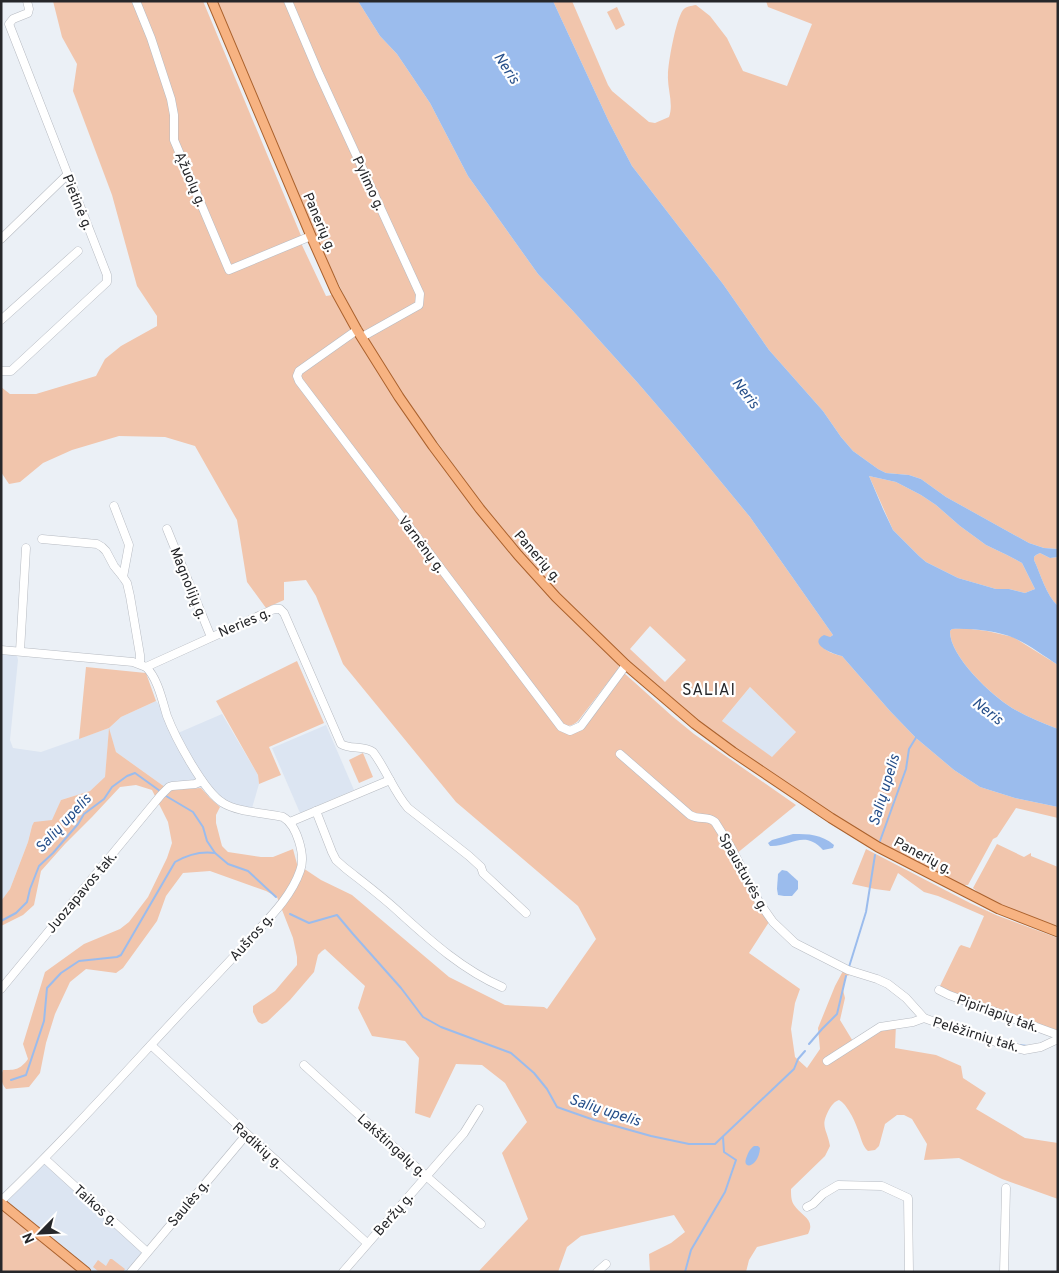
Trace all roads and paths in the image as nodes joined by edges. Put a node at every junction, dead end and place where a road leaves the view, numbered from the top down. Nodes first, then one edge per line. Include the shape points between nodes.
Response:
1 (27, 1) edge
2 (136, 1) edge
3 (212, 1) edge
4 (288, 1) edge
5 (67, 175) junction
6 (311, 236) junction
7 (1, 239) edge
8 (78, 251) dead end
9 (1, 320) edge
10 (359, 333) junction
11 (1, 371) edge
12 (114, 506) dead end
13 (167, 529) dead end
14 (42, 538) dead end
15 (26, 548) dead end
16 (123, 576) junction
17 (211, 637) junction
18 (1, 650) edge
19 (20, 651) junction
20 (143, 665) junction
21 (626, 665) junction
22 (620, 754) dead end
23 (390, 780) junction
24 (202, 781) junction
25 (316, 811) junction
26 (290, 822) junction
27 (526, 913) dead end
28 (1058, 932) edge
29 (848, 970) joint
30 (502, 987) dead end
31 (1, 988) edge
32 (939, 990) dead end
33 (924, 1018) junction
34 (1058, 1035) edge
35 (1058, 1039) edge
36 (151, 1045) junction
37 (827, 1061) dead end
38 (304, 1065) dead end
39 (479, 1109) dead end
40 (247, 1134) junction
41 (45, 1158) junction
42 (426, 1176) junction
43 (1006, 1188) dead end
44 (1, 1202) edge
45 (807, 1207) dead end
46 (481, 1224) dead end
47 (367, 1243) junction
48 (147, 1252) junction
49 (606, 1264) dead end
50 (86, 1272) edge
51 (131, 1272) edge
52 (343, 1272) edge
53 (597, 1272) edge
54 (909, 1272) edge
55 (1004, 1272) edge

1 - 5 street, Pietinė g. via 28,13 9,24
2 - 6 street, Ąžuolų g. via 170,93 174,140 229,270
3 - 6 main road, Panerių g.
4 - 10 street, Pylimo g. via 420,294 419,305
5 - 7 street
5 - 11 street, Pietinė g. via 107,282 11,371
6 - 10 main road, Panerių g.
8 - 9 street
10 - 21 main road, Panerių g. via 399,397 480,509 518,556
10 - 21 street, Varnėnų g. via 299,371 299,382 561,727 570,731 581,726
12 - 16 street via 129,545
13 - 17 street, Magnolijų g.
14 - 16 street via 97,544 106,551
15 - 19 street
16 - 20 street
17 - 20 street, Neries g.
17 - 23 street, Neries g. via 274,609 282,610 340,743 371,750
18 - 19 street
19 - 20 street
20 - 24 street via 152,673 173,729
21 - 28 main road, Panerių g. via 725,746 867,841 999,909
22 - 29 street, Spaustuvės g. via 690,815 715,822 759,902 794,943
23 - 25 street
23 - 27 street, Neries g. via 408,808 469,856
24 - 26 street via 223,804 283,817
24 - 31 street, Juozapavos tak. via 169,787
25 - 26 street
25 - 30 street via 336,860 456,961 477,976
26 - 36 street, Aušros g. via 302,860 300,872 286,897
29 - 33 street, Pelėžirnių tak. via 888,984
32 - 34 street, Pipirlapių tak.
33 - 35 street, Pelėžirnių tak. via 1024,1050
33 - 37 street via 880,1027
36 - 40 street, Radikių g.
36 - 41 street, Aušros g.
38 - 42 street, Lakštingalų g.
39 - 42 street, Beržų g. via 464,1133
40 - 47 street, Radikių g.
40 - 48 street, Saulės g.
41 - 44 street, Aušros g.
41 - 48 street, Taikos g.
42 - 46 street, Lakštingalų g.
42 - 47 street, Beržų g.
43 - 55 street
44 - 50 main road
45 - 54 street via 838,1185 882,1186 908,1198
47 - 52 street, Beržų g.
48 - 51 street, Saulės g.
49 - 53 street

